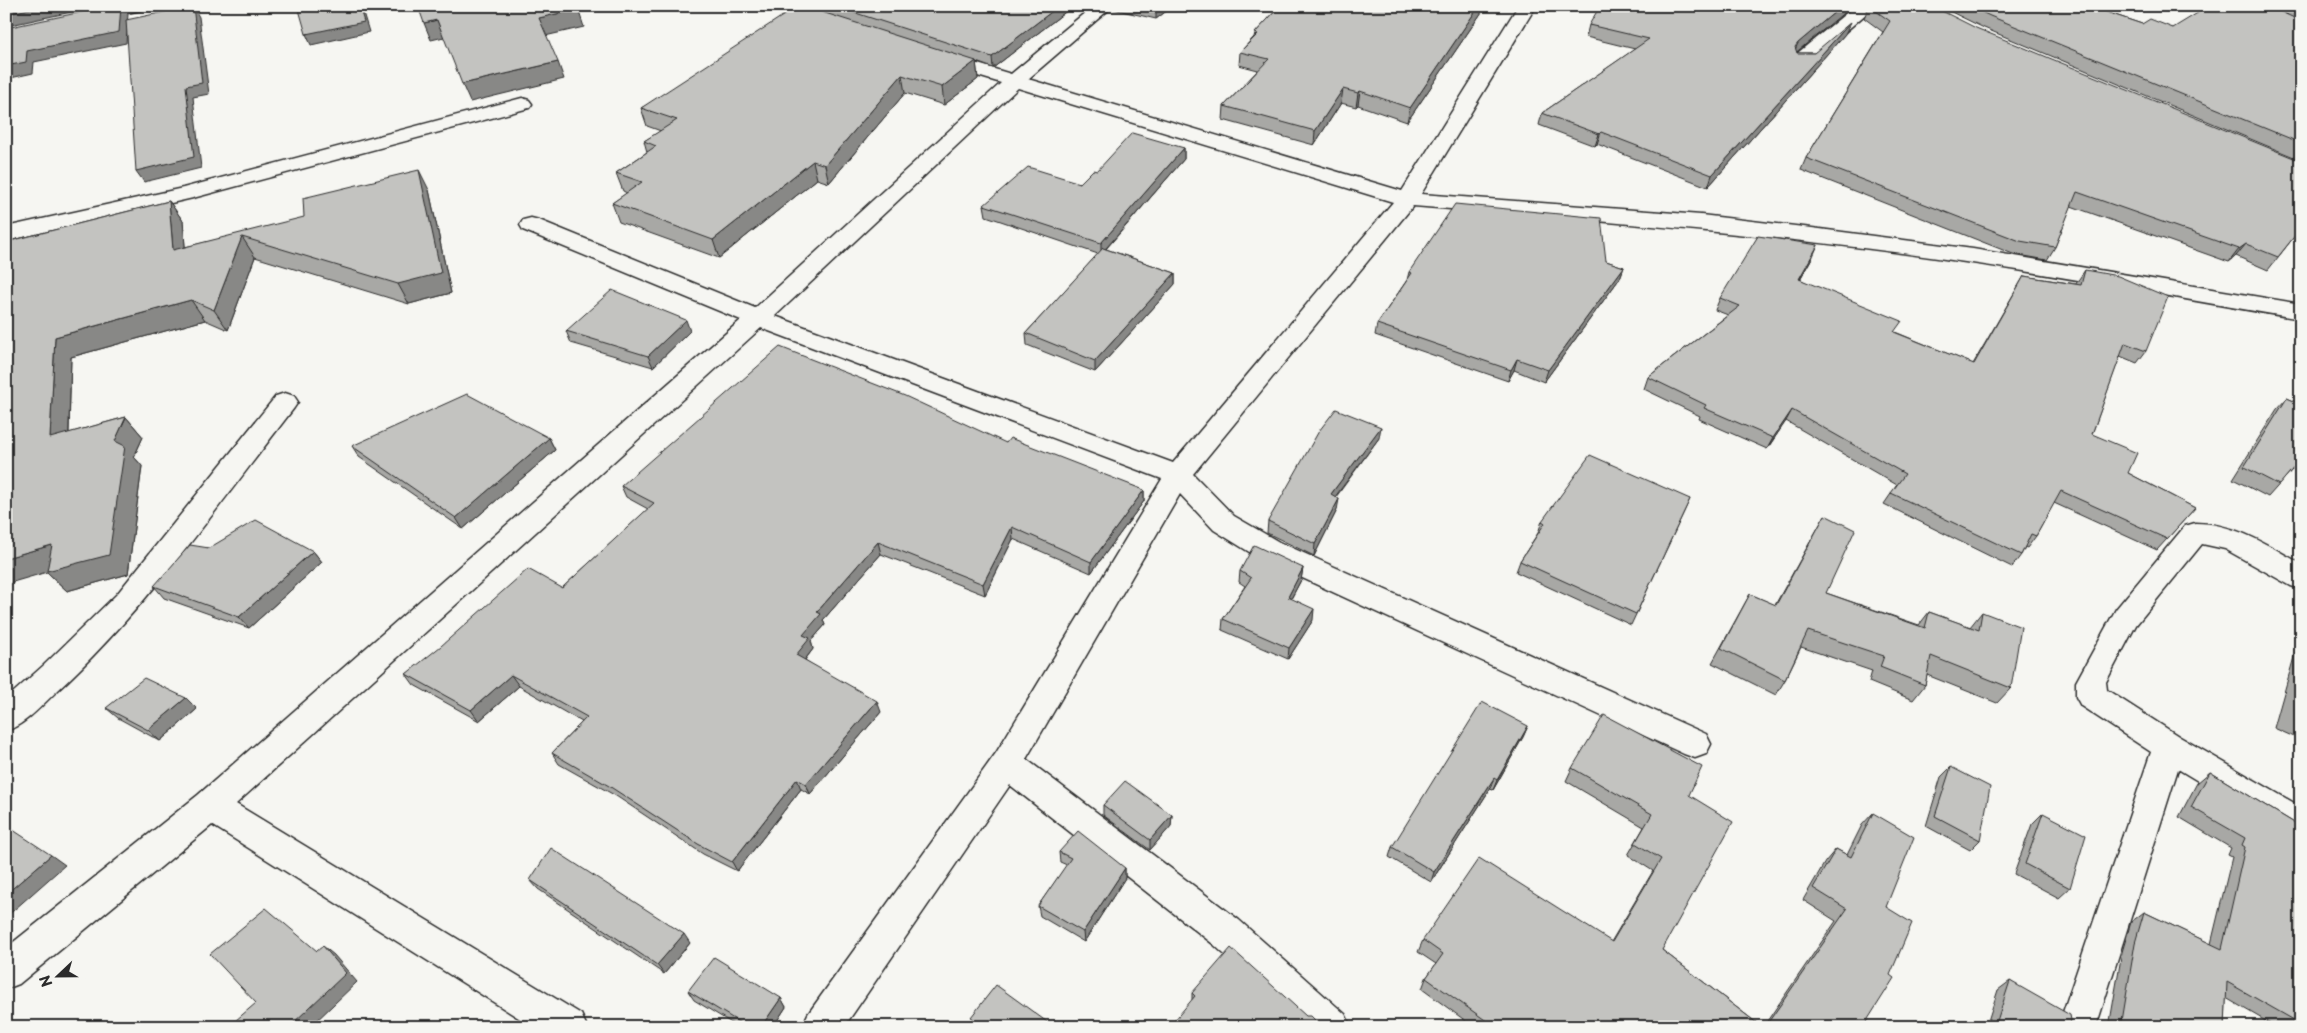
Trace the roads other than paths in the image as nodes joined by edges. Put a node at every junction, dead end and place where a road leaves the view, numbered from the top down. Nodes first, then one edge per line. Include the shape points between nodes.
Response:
1 (135, 6) edge
2 (778, 6) edge
3 (1104, 6) edge
4 (1527, 6) edge
5 (1866, 6) edge
6 (71, 20) edge
7 (844, 28) edge
8 (919, 52) edge
9 (1801, 60) edge
10 (1013, 82) junction
11 (522, 104) dead end
12 (1407, 199) junction
13 (531, 225) dead end
14 (6, 234) edge
15 (2301, 312) edge
16 (758, 318) junction
17 (285, 402) dead end
18 (1178, 475) junction
19 (2301, 578) edge
20 (6, 718) edge
21 (1695, 744) dead end
22 (2169, 747) junction
23 (1007, 763) junction
24 (210, 806) junction
25 (2301, 825) edge
26 (6, 971) edge
27 (568, 1027) edge
28 (821, 1027) edge
29 (1332, 1027) edge
30 (2077, 1027) edge

1 - 6 street
2 - 7 street
3 - 10 street
4 - 12 street
5 - 9 street
8 - 10 street
10 - 12 street
10 - 16 street
11 - 14 street via 186,194
12 - 15 street via 1702,222 1812,235 1973,256
12 - 18 street
13 - 16 street
16 - 18 street
16 - 24 street
17 - 20 street via 127,602
18 - 21 street via 1224,523 1268,550
18 - 23 street
19 - 22 street via 2226,538 2208,532 2195,533 2126,617 2091,682 2092,696
22 - 25 street
22 - 30 street
23 - 28 street
23 - 29 street via 1226,932
24 - 26 street
24 - 27 street

